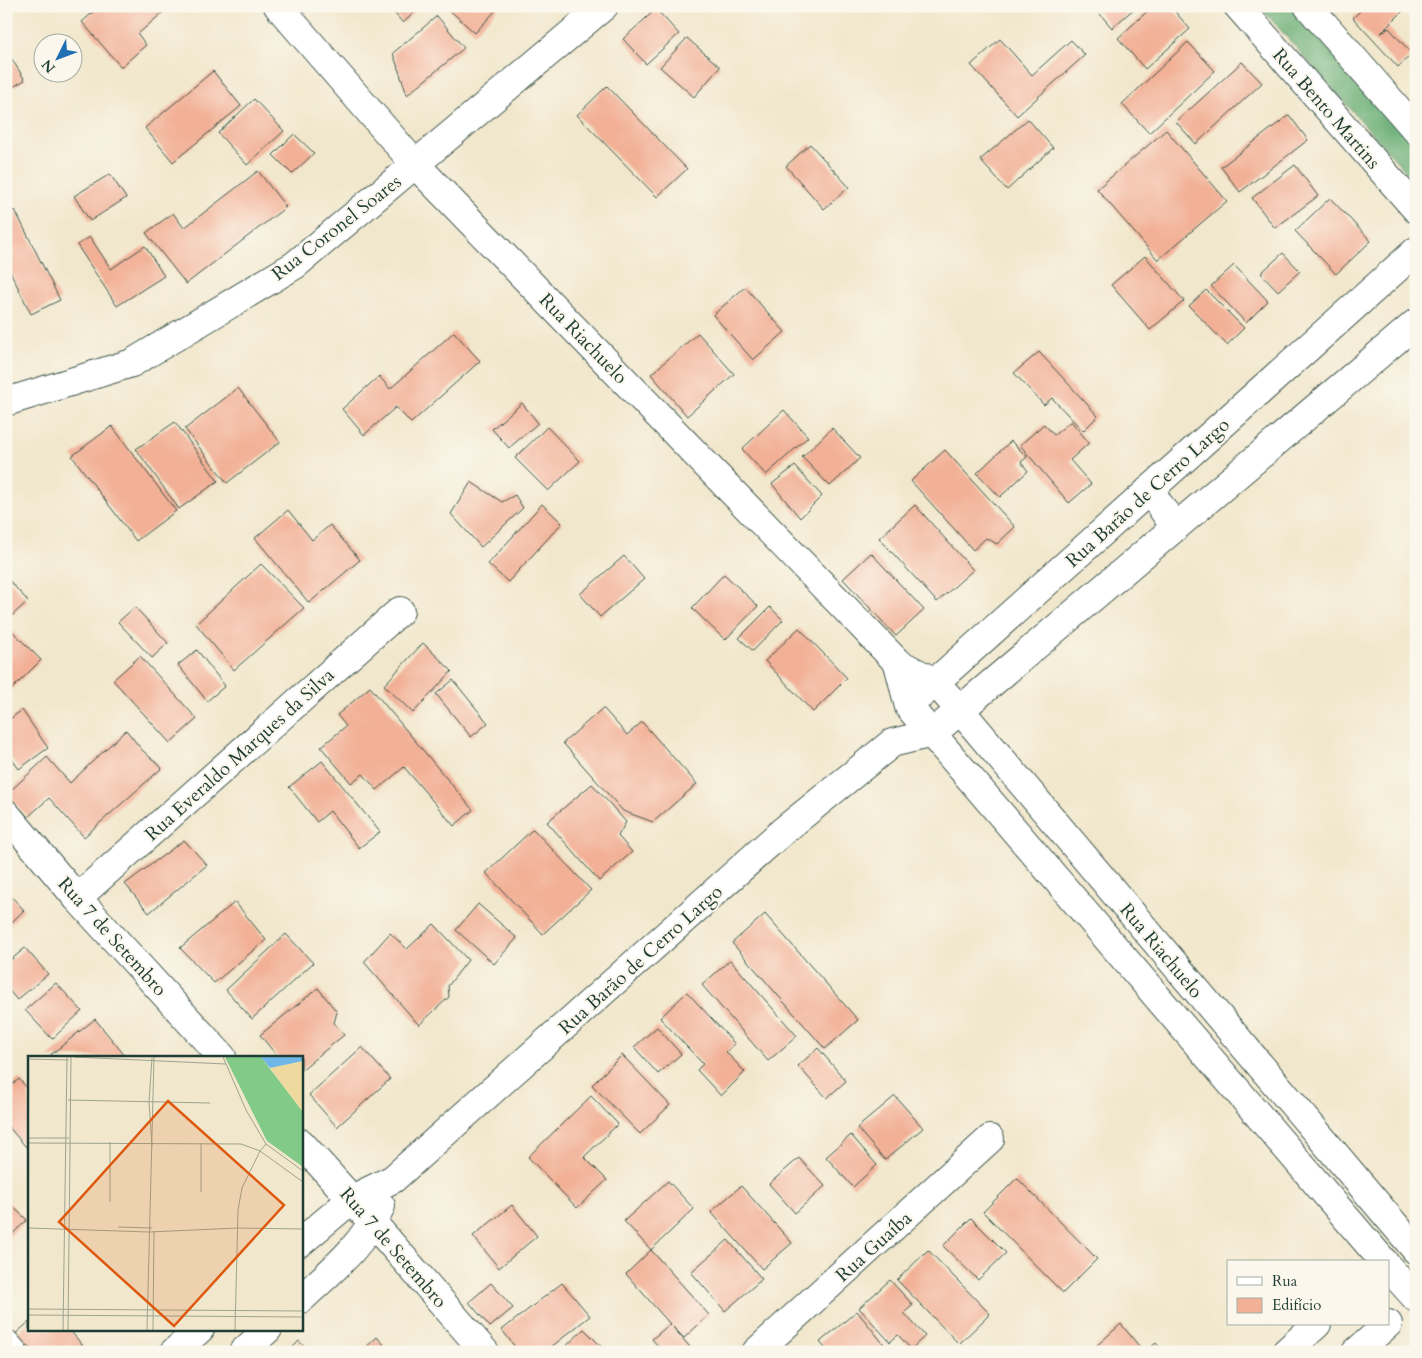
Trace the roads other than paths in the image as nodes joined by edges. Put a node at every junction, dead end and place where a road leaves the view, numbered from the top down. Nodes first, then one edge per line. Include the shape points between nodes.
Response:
1 (278, 6) edge
2 (604, 6) edge
3 (1238, 6) edge
4 (1308, 6) edge
5 (1416, 130) edge
6 (415, 164) junction
7 (1416, 209) edge
8 (1416, 251) edge
9 (1416, 323) edge
10 (6, 402) edge
11 (1149, 490) junction
12 (1175, 527) junction
13 (400, 611) dead end
14 (898, 663) junction
15 (934, 682) junction
16 (909, 706) junction
17 (960, 710) junction
18 (933, 733) junction
19 (892, 743) junction
20 (6, 814) edge
21 (77, 898) junction
22 (221, 1056) edge
23 (990, 1139) dead end
24 (302, 1144) edge
25 (393, 1179) junction
26 (352, 1198) junction
27 (373, 1223) junction
28 (302, 1241) edge
29 (1414, 1245) edge
30 (1382, 1260) edge
31 (1390, 1261) edge
32 (1390, 1269) edge
33 (302, 1298) edge
34 (1416, 1299) edge
35 (1390, 1322) edge
36 (1315, 1326) edge
37 (1386, 1326) edge
38 (199, 1330) edge
39 (267, 1330) edge
40 (6, 1344) edge
41 (13, 1352) edge
42 (174, 1352) edge
43 (243, 1352) edge
44 (485, 1352) edge
45 (756, 1352) edge
46 (1286, 1352) edge
47 (1356, 1352) edge

1 - 6 street, Rua Riachuelo
2 - 6 street, Rua Coronel Soares
3 - 7 street, Rua Bento Martins
4 - 5 street
6 - 10 street, Rua Coronel Soares via 295,265 132,363
6 - 14 street, Rua Riachuelo
8 - 11 street, Rua Barão de Cerro Largo
9 - 12 street, Rua Barão de Cerro Largo
11 - 12 street
11 - 15 street, Rua Barão de Cerro Largo
12 - 17 street, Rua Barão de Cerro Largo
13 - 21 street, Rua Everaldo Marques da Silva
14 - 15 street, Rua Riachuelo
14 - 16 street, Rua Riachuelo
15 - 16 street, Rua Barão de Cerro Largo
15 - 17 street, Rua Riachuelo
16 - 18 street, Rua Riachuelo
16 - 19 street, Rua Barão de Cerro Largo
17 - 18 street, Rua Barão de Cerro Largo
17 - 29 street, Rua Riachuelo
18 - 19 street, Rua Barão de Cerro Largo
18 - 30 street, Rua Riachuelo
19 - 25 street, Rua Barão de Cerro Largo via 784,831
20 - 21 street, Rua 7 de Setembro
21 - 22 street, Rua 7 de Setembro
23 - 45 street, Rua Guaíba
24 - 26 street, Rua 7 de Setembro
25 - 26 street, Rua Barão de Cerro Largo
25 - 27 street, Rua Barão de Cerro Largo
26 - 27 street, Rua 7 de Setembro
26 - 28 street, Rua Barão de Cerro Largo
27 - 33 street, Rua Barão de Cerro Largo via 350,1254
27 - 44 street, Rua 7 de Setembro
29 - 31 street
32 - 34 street
34 - 35 street
36 - 46 street
37 - 47 street
38 - 42 street
39 - 43 street
40 - 41 street

